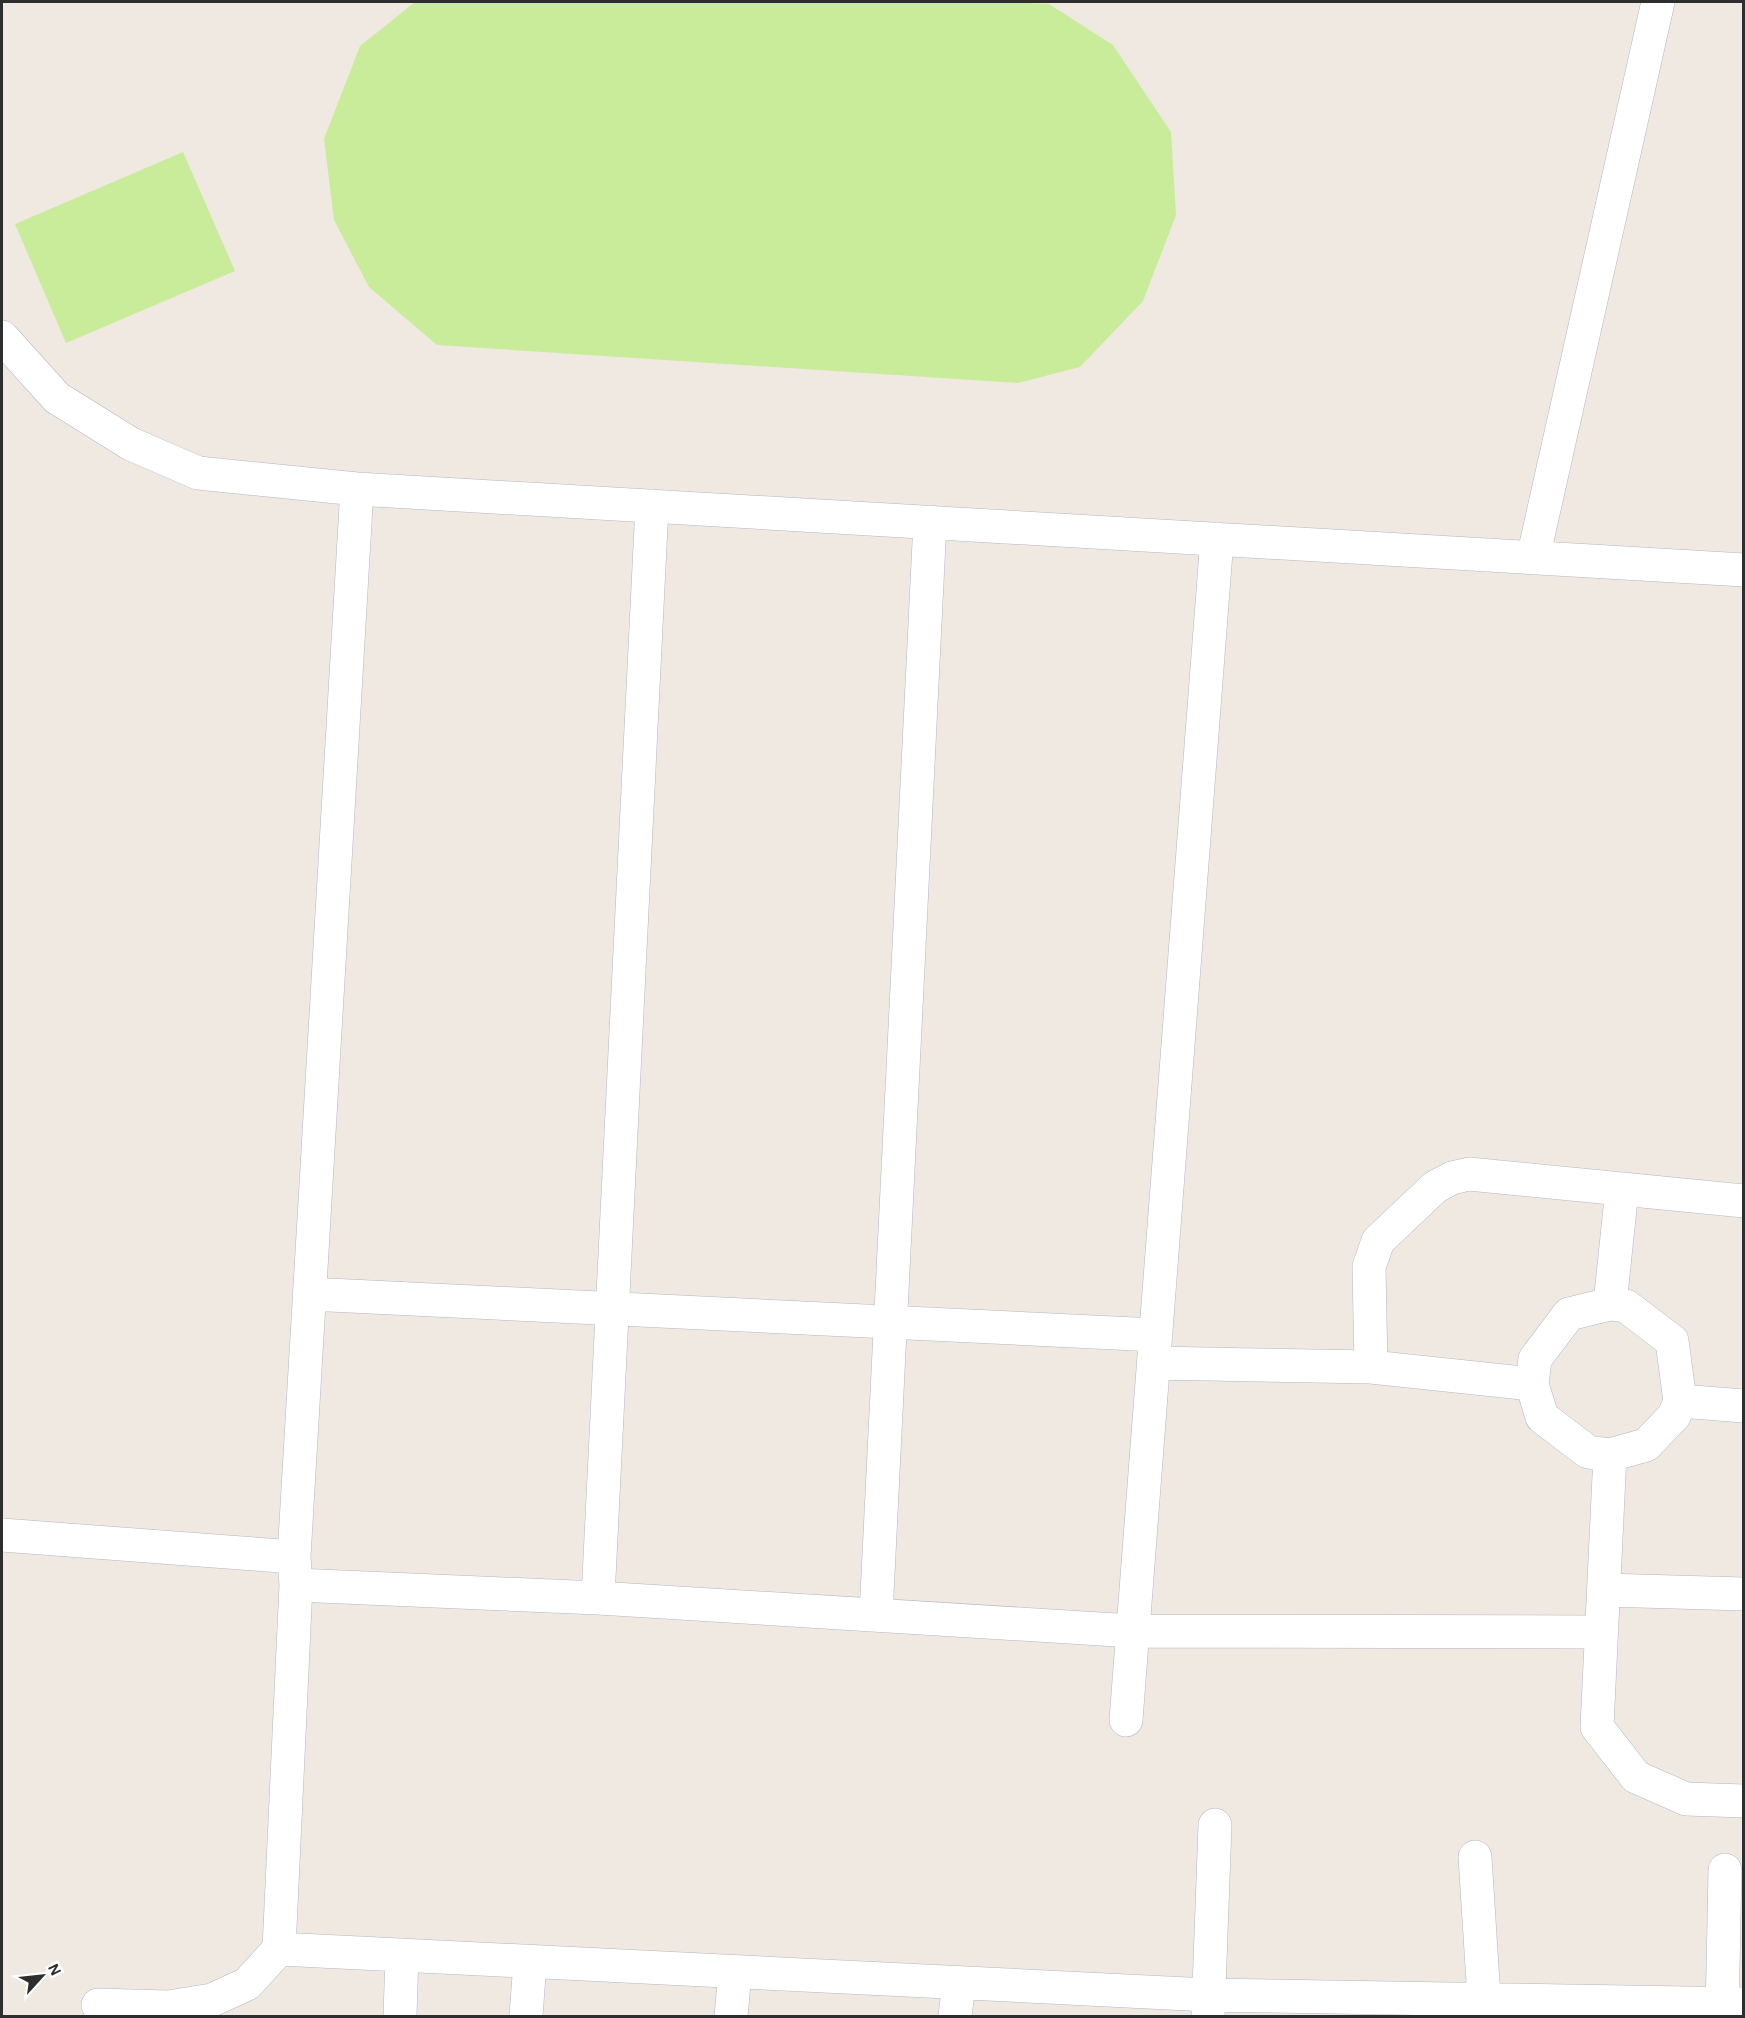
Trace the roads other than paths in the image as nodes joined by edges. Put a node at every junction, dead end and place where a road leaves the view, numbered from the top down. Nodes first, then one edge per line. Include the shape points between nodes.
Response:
1 (1658, 2) edge
2 (2, 337) edge
3 (357, 489) junction
4 (652, 506) junction
5 (930, 522) junction
6 (1216, 539) junction
7 (1533, 558) junction
8 (1743, 570) edge
9 (1622, 1189) junction
10 (1743, 1201) edge
11 (309, 1294) junction
12 (1610, 1304) junction
13 (612, 1308) junction
14 (891, 1322) junction
15 (1155, 1349) junction
16 (1371, 1367) junction
17 (1532, 1384) junction
18 (1680, 1401) junction
19 (1743, 1406) edge
20 (1610, 1455) junction
21 (2, 1535) edge
22 (295, 1571) junction
23 (1604, 1590) junction
24 (1743, 1594) edge
25 (598, 1598) junction
26 (876, 1615) junction
27 (1133, 1631) junction
28 (1601, 1632) junction
29 (1126, 1720) dead end
30 (1743, 1801) edge
31 (1215, 1825) dead end
32 (1475, 1857) dead end
33 (1725, 1870) dead end
34 (279, 1949) junction
35 (402, 1956) junction
36 (530, 1962) junction
37 (735, 1972) junction
38 (959, 1983) junction
39 (98, 2005) dead end
40 (1208, 2006) edge
41 (1483, 2007) edge
42 (1730, 2008) edge
43 (400, 2016) edge
44 (526, 2016) edge
45 (731, 2016) edge
46 (955, 2016) edge

1 - 7 street
2 - 3 street via 57,398 130,444 198,473
3 - 4 street
3 - 11 street
4 - 5 street
4 - 13 street
5 - 6 street
5 - 14 street
6 - 7 street
6 - 15 street
7 - 8 street
9 - 10 street
9 - 12 street
9 - 16 street via 1469,1174 1435,1187 1378,1241 1370,1267
11 - 13 street
11 - 22 street
12 - 17 street via 1569,1314 1535,1359
12 - 18 street via 1626,1306 1672,1341
13 - 14 street
13 - 25 street
14 - 15 street
14 - 26 street
15 - 16 street
15 - 27 street
16 - 17 street
17 - 20 street via 1542,1417 1588,1452
18 - 19 street
18 - 20 street via 1674,1416 1646,1445
20 - 23 street
21 - 22 street
22 - 25 street
22 - 34 street
23 - 24 street
23 - 28 street
25 - 26 street
26 - 27 street
27 - 28 street
27 - 29 street
28 - 30 street via 1597,1726 1636,1777 1686,1799
31 - 40 street
32 - 41 street
33 - 42 street
34 - 35 street
34 - 39 street via 247,1984 212,2000 168,2007
35 - 36 street
35 - 43 street
36 - 37 street
36 - 44 street
37 - 38 street
37 - 45 street
38 - 40 street
38 - 46 street
40 - 41 street
41 - 42 street

